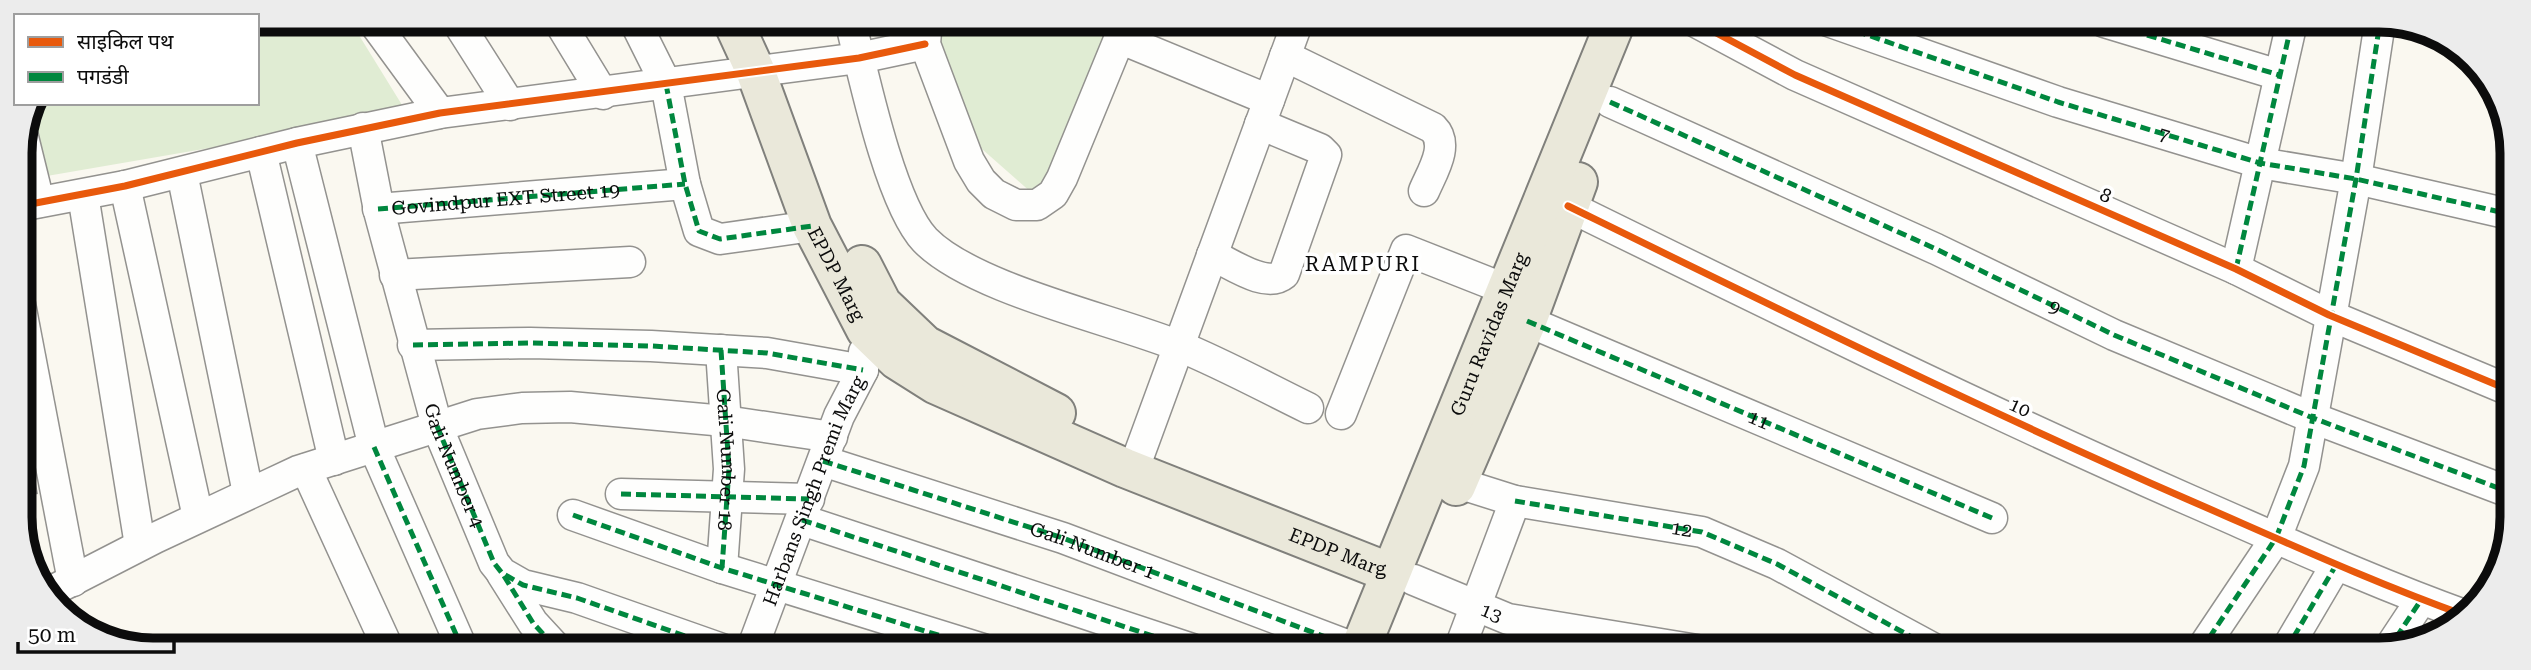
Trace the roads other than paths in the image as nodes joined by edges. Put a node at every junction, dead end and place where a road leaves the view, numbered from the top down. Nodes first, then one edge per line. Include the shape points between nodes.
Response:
1 (381, 32) edge
2 (463, 32) edge
3 (565, 32) edge
4 (640, 32) edge
5 (741, 32) edge
6 (763, 32) edge
7 (853, 32) edge
8 (926, 32) edge
9 (1122, 32) edge
10 (1128, 32) edge
11 (1294, 32) edge
12 (1623, 32) edge
13 (1625, 32) edge
14 (1715, 32) edge
15 (1859, 32) edge
16 (2137, 32) edge
17 (2290, 32) edge
18 (2378, 32) edge
19 (1285, 56) junction
20 (859, 58) junction
21 (767, 69) junction
22 (2279, 75) junction
23 (666, 84) junction
24 (603, 94) junction
25 (1610, 102) junction
26 (509, 105) junction
27 (1265, 112) junction
28 (440, 113) junction
29 (363, 128) junction
30 (298, 143) junction
31 (261, 152) junction
32 (2260, 163) junction
33 (182, 173) junction
34 (2356, 179) junction
35 (685, 184) junction
36 (125, 186) junction
37 (1424, 191) dead end
38 (83, 195) junction
39 (32, 204) edge
40 (1568, 205) junction
41 (378, 209) junction
42 (2500, 212) edge
43 (812, 226) junction
44 (1212, 255) junction
45 (631, 262) dead end
46 (2236, 269) junction
47 (395, 275) junction
48 (1505, 289) junction
49 (2329, 315) junction
50 (874, 317) junction
51 (1527, 321) junction
52 (413, 345) junction
53 (1179, 346) junction
54 (721, 351) junction
55 (863, 370) junction
56 (2500, 386) edge
57 (32, 387) edge
58 (1308, 408) dead end
59 (1341, 414) dead end
60 (2313, 418) junction
61 (725, 421) junction
62 (437, 426) junction
63 (374, 447) junction
64 (827, 449) junction
65 (1137, 462) junction
66 (320, 464) junction
67 (1458, 483) junction
68 (2500, 489) edge
69 (248, 493) junction
70 (621, 494) dead end
71 (728, 495) junction
72 (1515, 500) junction
73 (806, 509) junction
74 (573, 515) dead end
75 (198, 517) junction
76 (1992, 518) dead end
77 (2276, 538) junction
78 (141, 545) junction
79 (2336, 565) junction
80 (722, 568) junction
81 (502, 573) junction
82 (1403, 574) junction
83 (776, 586) junction
84 (61, 587) edge
85 (2421, 600) junction
86 (1476, 608) junction
87 (2454, 611) edge
88 (2397, 637) edge
89 (384, 638) edge
90 (458, 638) edge
91 (545, 638) edge
92 (691, 638) edge
93 (756, 638) edge
94 (947, 638) edge
95 (1162, 638) edge
96 (1330, 638) edge
97 (1365, 638) edge
98 (1389, 638) edge
99 (1464, 638) edge
100 (1624, 638) edge
101 (1914, 638) edge
102 (2210, 638) edge
103 (2293, 638) edge

1 - 28 street
2 - 26 street
3 - 24 street
4 - 23 street
5 - 21 main road, EPDP Marg
6 - 21 main road, EPDP Marg
7 - 20 street
8 - 9 street via 969,161 981,181 1016,205 1037,205 1053,194 1062,178
8 - 20 street
10 - 27 street
11 - 19 street
12 - 48 main road, Guru Ravidas Marg
13 - 25 main road, Guru Ravidas Marg
14 - 46 street, 8 via 1795,75
15 - 32 street, 7 via 2058,102
16 - 22 street
17 - 22 street
18 - 34 street
19 - 27 street
19 - 37 street via 1433,128 1441,145
20 - 21 street
20 - 53 street via 897,190 924,239 989,279
21 - 23 street
21 - 43 main road, EPDP Marg
21 - 50 main road, EPDP Marg via 808,150
22 - 32 street
23 - 24 street
23 - 35 street
24 - 26 street
25 - 40 main road, Guru Ravidas Marg
25 - 60 street, 9 via 2114,335
26 - 28 street
27 - 44 street
27 - 44 street via 1326,155 1284,274 1267,280
28 - 29 street
29 - 30 street
29 - 41 street, Gali Number 4
30 - 31 street
30 - 63 street
31 - 33 street
31 - 66 street
32 - 34 street, 7
32 - 46 street
33 - 36 street
33 - 69 street
34 - 42 street, 7
34 - 49 street
35 - 41 street, Govindpur EXT Street 19
35 - 43 street via 699,231 711,238
36 - 38 street
36 - 75 street
38 - 39 street
38 - 78 street
40 - 51 main road, Guru Ravidas Marg
40 - 77 street, 10 via 1856,348
41 - 47 street, Gali Number 4
43 - 50 main road, EPDP Marg
44 - 53 street
45 - 47 street
46 - 49 street, 8
47 - 52 street, Gali Number 4
48 - 59 street via 1406,250
48 - 82 main road, Guru Ravidas Marg
49 - 56 street, 8
49 - 60 street
50 - 55 street, Harbans Singh Premi Marg
50 - 65 main road, EPDP Marg via 897,360 935,384
51 - 67 main road, Guru Ravidas Marg
51 - 76 street, 11
52 - 54 street via 602,344
52 - 62 street, Gali Number 4
53 - 58 street
53 - 65 street
54 - 55 street via 768,352
54 - 61 street, Gali Number 18
55 - 64 street, Harbans Singh Premi Marg
57 - 84 street
60 - 68 street, 9
60 - 77 street via 2304,466
61 - 62 street, Gali Number 1 via 570,407 477,414
61 - 64 street, Gali Number 1
61 - 71 street, Gali Number 18
62 - 63 street, Gali Number 1
62 - 81 street, Gali Number 4
63 - 66 street, Gali Number 1
63 - 90 street
64 - 73 street, Harbans Singh Premi Marg
64 - 96 street, Gali Number 1
65 - 82 main road, EPDP Marg via 1383,556
66 - 69 street, Gali Number 1
66 - 89 street
67 - 72 street, 12
67 - 82 main road, Guru Ravidas Marg
69 - 75 street, Gali Number 1
70 - 71 street
71 - 73 street
71 - 80 street, Gali Number 18
72 - 86 street
72 - 101 street, 12 via 1702,532 1777,564
73 - 83 street, Harbans Singh Premi Marg
73 - 95 street
74 - 80 street
75 - 78 street, Gali Number 1
77 - 79 street, 10
77 - 102 street
78 - 84 street, Gali Number 1
79 - 85 street, 10
79 - 103 street
80 - 83 street
81 - 91 street, Gali Number 4
81 - 92 street via 523,585 588,601
82 - 86 street, 13
82 - 97 main road, Guru Ravidas Marg
82 - 98 main road, Guru Ravidas Marg
83 - 93 street, Harbans Singh Premi Marg
83 - 94 street
85 - 87 street, 10
85 - 88 street
86 - 99 street
86 - 100 street, 13 via 1508,619

